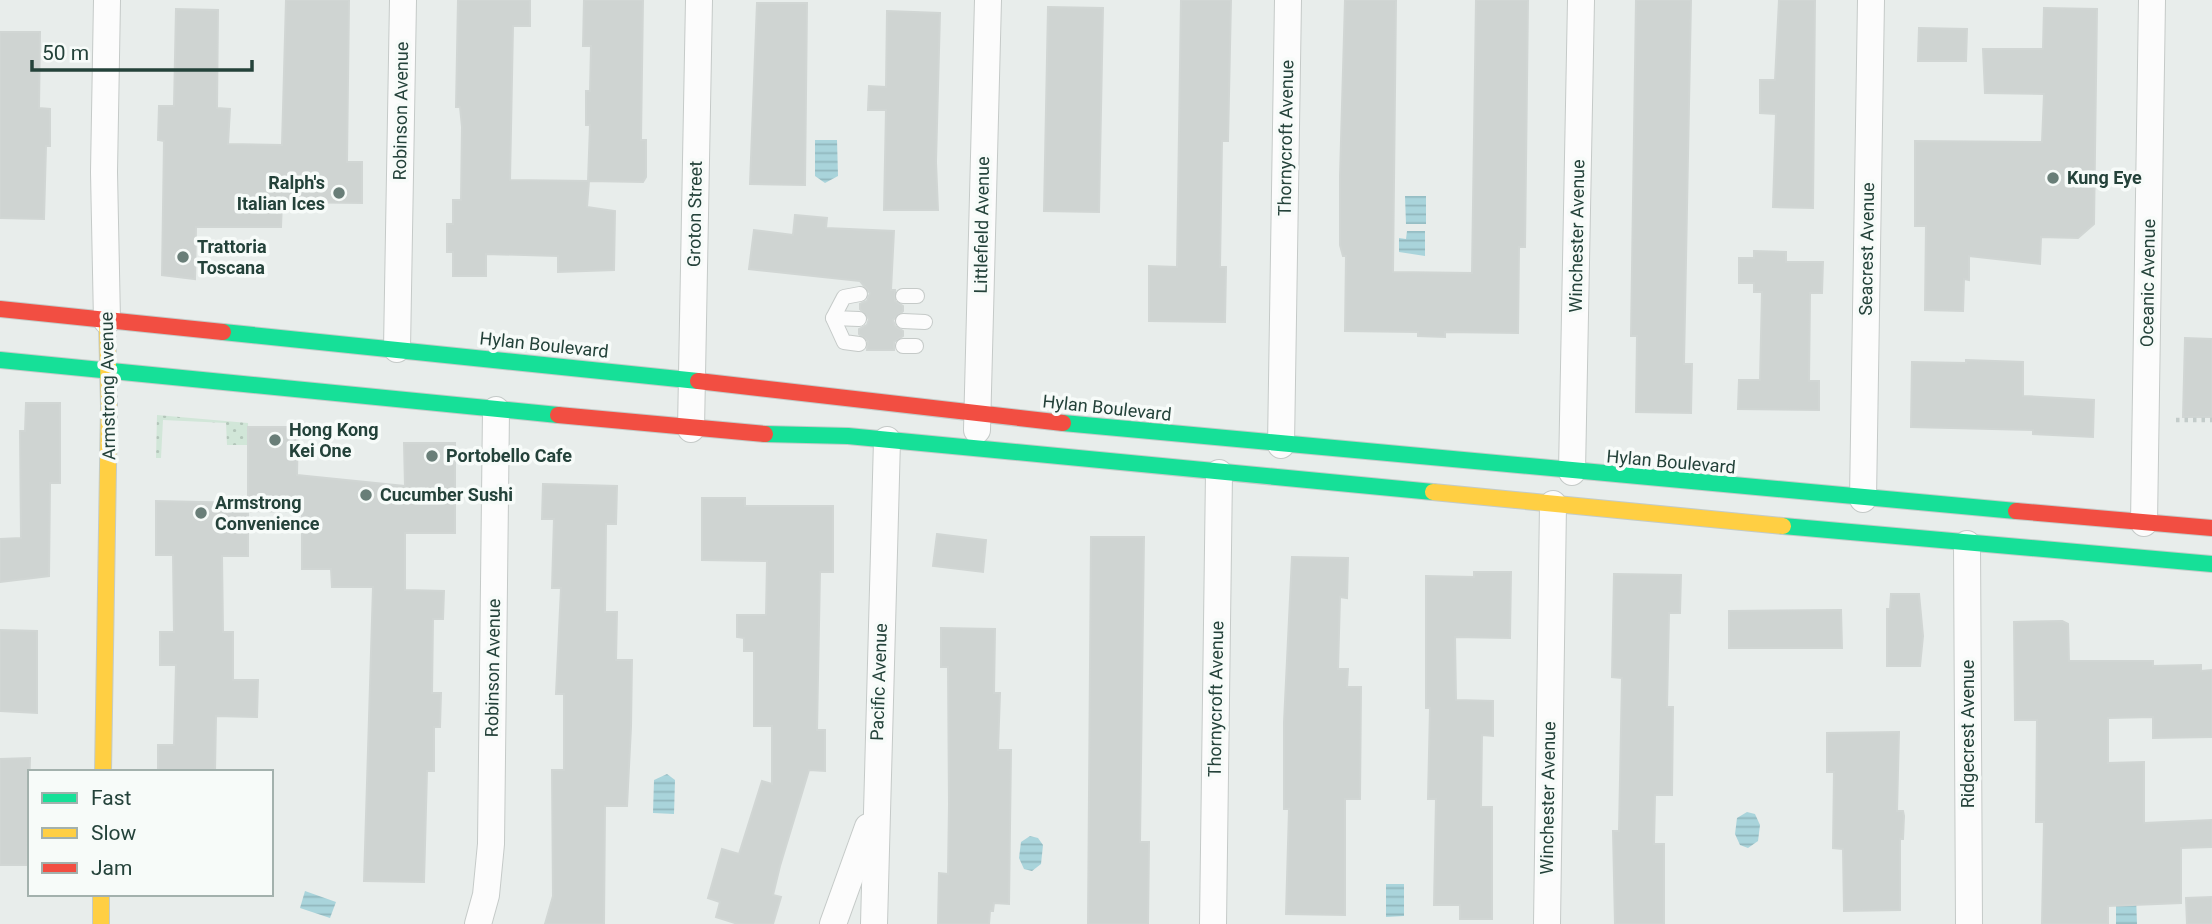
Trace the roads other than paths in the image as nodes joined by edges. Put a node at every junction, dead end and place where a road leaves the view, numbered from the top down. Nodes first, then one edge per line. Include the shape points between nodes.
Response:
1 (107, 0) edge
2 (403, 0) edge
3 (699, 0) edge
4 (988, 0) edge
5 (1288, 0) edge
6 (1581, 0) edge
7 (1871, 0) edge
8 (2152, 0) edge
9 (860, 294) dead end
10 (0, 309) edge
11 (833, 318) junction
12 (859, 319) dead end
13 (107, 321) junction
14 (903, 321) dead end
15 (925, 322) dead end
16 (859, 344) dead end
17 (397, 349) junction
18 (0, 359) edge
19 (108, 371) junction
20 (692, 380) junction
21 (496, 410) junction
22 (978, 415) junction
23 (691, 429) junction
24 (887, 440) junction
25 (1281, 445) junction
26 (977, 449) junction
27 (1572, 472) junction
28 (1219, 473) junction
29 (1863, 499) junction
30 (1553, 504) junction
31 (2144, 523) junction
32 (2212, 528) edge
33 (1967, 544) junction
34 (2212, 564) edge
35 (103, 770) edge
36 (875, 809) junction
37 (101, 896) edge
38 (101, 924) edge
39 (478, 924) edge
40 (833, 924) edge
41 (874, 924) edge
42 (1213, 924) edge
43 (1546, 924) edge
44 (1969, 924) edge

1 - 13 street, Armstrong Avenue
2 - 17 street, Robinson Avenue
3 - 20 street, Groton Street
4 - 22 street, Littlefield Avenue
5 - 25 street, Thornycroft Avenue
6 - 27 street, Winchester Avenue
7 - 29 street, Seacrest Avenue
8 - 31 street, Oceanic Avenue
9 - 11 lane via 844,297
10 - 13 main road, Hylan Boulevard
11 - 12 lane
11 - 16 lane via 844,341
13 - 17 main road, Hylan Boulevard
13 - 19 main road, Armstrong Avenue
14 - 15 lane
17 - 20 main road, Hylan Boulevard
18 - 19 main road
19 - 21 main road
19 - 35 main road, Armstrong Avenue
20 - 22 main road, Hylan Boulevard
20 - 23 street, Groton Street
21 - 23 main road
21 - 39 street, Robinson Avenue via 491,844
22 - 25 main road, Hylan Boulevard
22 - 26 street, Littlefield Avenue
23 - 24 main road
24 - 26 main road
24 - 36 street, Pacific Avenue
25 - 27 main road, Hylan Boulevard
26 - 28 main road
27 - 29 main road, Hylan Boulevard
28 - 30 main road
28 - 42 street, Thornycroft Avenue
29 - 31 main road, Hylan Boulevard
30 - 33 main road
30 - 43 street, Winchester Avenue
31 - 32 main road, Hylan Boulevard
33 - 34 main road
33 - 44 street, Ridgecrest Avenue
36 - 40 street
36 - 41 street, Pacific Avenue
37 - 38 main road

